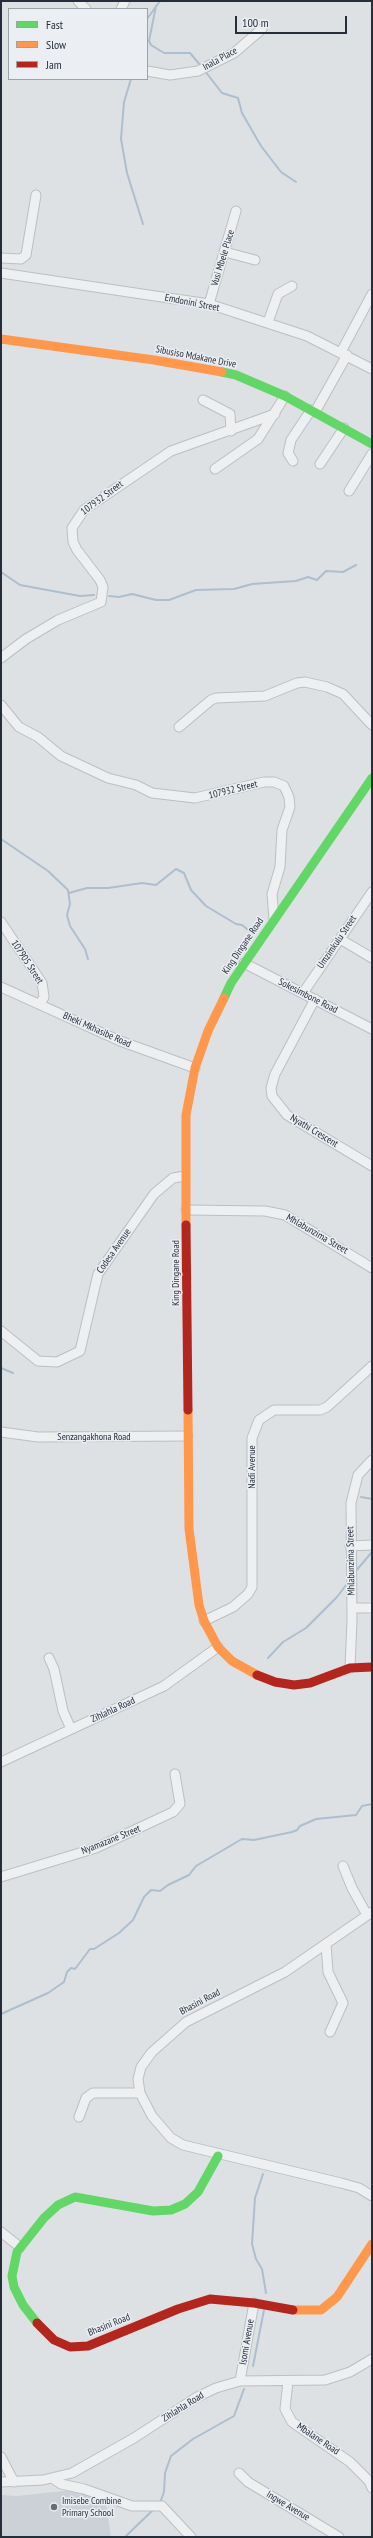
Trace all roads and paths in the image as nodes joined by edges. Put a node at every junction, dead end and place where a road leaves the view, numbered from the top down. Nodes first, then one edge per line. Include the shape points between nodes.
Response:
1 (262, 29) dead end
2 (148, 71) edge
3 (36, 195) dead end
4 (236, 211) dead end
5 (225, 252) junction
6 (1, 258) edge
7 (255, 260) dead end
8 (1, 273) edge
9 (292, 286) dead end
10 (372, 294) edge
11 (209, 304) junction
12 (268, 322) junction
13 (1, 339) edge
14 (344, 353) junction
15 (372, 369) edge
16 (285, 396) junction
17 (203, 400) dead end
18 (313, 411) junction
19 (275, 414) junction
20 (344, 428) junction
21 (232, 431) junction
22 (372, 444) edge
23 (372, 454) edge
24 (293, 461) dead end
25 (320, 464) dead end
26 (214, 469) dead end
27 (348, 491) dead end
28 (1, 658) edge
29 (1, 705) edge
30 (372, 725) edge
31 (179, 727) dead end
32 (372, 778) edge
33 (369, 790) edge
34 (372, 892) edge
35 (274, 919) junction
36 (1, 922) edge
37 (340, 939) junction
38 (372, 958) edge
39 (244, 963) junction
40 (1, 987) edge
41 (303, 993) junction
42 (315, 999) junction
43 (40, 1004) junction
44 (372, 1029) edge
45 (195, 1068) junction
46 (372, 1166) edge
47 (185, 1176) junction
48 (186, 1210) junction
49 (372, 1268) edge
50 (1, 1331) edge
51 (372, 1366) edge
52 (1, 1432) edge
53 (188, 1436) junction
54 (372, 1460) edge
55 (372, 1545) edge
56 (350, 1546) junction
57 (352, 1608) junction
58 (372, 1608) edge
59 (204, 1622) junction
60 (218, 1647) junction
61 (49, 1658) dead end
62 (372, 1667) edge
63 (350, 1668) junction
64 (71, 1729) junction
65 (1, 1762) edge
66 (175, 1774) dead end
67 (344, 1866) dead end
68 (1, 1877) edge
69 (370, 1914) edge
70 (326, 1944) junction
71 (330, 2032) dead end
72 (140, 2093) junction
73 (80, 2117) dead end
74 (218, 2156) junction
75 (372, 2196) edge
76 (1, 2232) edge
77 (372, 2244) edge
78 (20, 2247) junction
79 (254, 2303) junction
80 (372, 2359) edge
81 (240, 2381) junction
82 (288, 2381) junction
83 (1, 2457) edge
84 (239, 2473) dead end
85 (52, 2478) junction
86 (1, 2482) edge
87 (14, 2482) junction
88 (371, 2483) edge
89 (191, 2537) edge
90 (339, 2537) edge

1 - 2 street, Inala Place via 234,53 198,71 170,75
3 - 6 street via 26,256 21,259
4 - 5 street, Vusi Mbele Place
5 - 7 street
5 - 11 street, Vusi Mbele Place
8 - 11 street, Emdonini Street
9 - 12 street via 278,294
10 - 14 street
11 - 12 street, Emdonini Street
12 - 14 street, Emdonini Street
13 - 16 street, Sibusiso Mdakane Drive via 214,370 236,375
14 - 15 street, Emdonini Street
14 - 18 street
16 - 18 street, Sibusiso Mdakane Drive
16 - 19 street
17 - 21 street via 230,414
18 - 20 street, Sibusiso Mdakane Drive
18 - 24 street via 291,440 288,453
19 - 21 street, 107932 Street
19 - 26 street via 253,444
20 - 22 street, Sibusiso Mdakane Drive
20 - 25 street
21 - 28 street, 107932 Street via 163,456 84,510 72,528 73,542 76,550 100,580 103,587 101,602 58,620
23 - 27 street
29 - 35 street, 107932 Street via 19,727 61,756 108,778 136,785 152,793 195,798 264,782 284,786 290,807 282,830 280,867 272,894
30 - 31 street via 343,694 306,682 265,696 211,700
32 - 33 street, King Dingane Road
33 - 35 street, King Dingane Road
34 - 37 street, Umzimkulu Street
35 - 39 street, King Dingane Road
36 - 43 street, 107905 Street via 42,983 44,997
37 - 38 street
37 - 41 street, Umzimkulu Street
39 - 41 street, Sokesimbone Road
39 - 45 street, King Dingane Road via 218,1010
40 - 43 street, Bheki Mkhasibe Road
41 - 42 street, Sokesimbone Road
42 - 44 street, Sokesimbone Road
42 - 46 street, Nyathi Crescent via 275,1074 271,1088 272,1096 287,1115
43 - 45 street, Bheki Mkhasibe Road via 120,1040
45 - 47 street, King Dingane Road via 186,1115
47 - 48 street, King Dingane Road
47 - 50 street, Codesa Avenue via 173,1178 154,1194 98,1274 80,1351 57,1362 38,1361
48 - 49 street, Mhlabunzima Street via 265,1211 285,1215
48 - 53 street, King Dingane Road
51 - 59 street, Nadi Avenue via 335,1402 320,1410 274,1410 259,1420 252,1438 252,1587 233,1607
52 - 53 street, Senzangakhona Road via 38,1437
53 - 59 street, King Dingane Road via 189,1529 199,1606
54 - 56 street, Mhlabunzima Street via 358,1475 353,1489
55 - 56 street
56 - 57 street, Mhlabunzima Street
57 - 58 street
57 - 63 street, Mhlabunzima Street
59 - 60 street, King Dingane Road
60 - 63 street, King Dingane Road via 245,1670 275,1682 294,1685 310,1683
60 - 64 street, Zihlahla Road via 164,1686
61 - 64 street via 54,1668 63,1711
62 - 63 street, King Dingane Road
64 - 65 street, Zihlahla Road
66 - 68 street, Nyamazane Street via 180,1791 179,1807 164,1817 96,1848
67 - 69 street via 352,1888
69 - 70 street, Bhasini Road
70 - 71 street via 328,1972 343,2003
70 - 72 street, Bhasini Road via 276,1977 196,2015 175,2030 160,2043 141,2067 138,2079
72 - 73 street via 92,2093 86,2098
72 - 74 street, Bhasini Road via 152,2116 171,2138 182,2145
74 - 75 street, Bhasini Road via 341,2183 359,2188
74 - 78 street, Bhasini Road via 198,2192 179,2208 153,2211 75,2197 58,2205
76 - 78 street
77 - 79 street, Bhasini Road via 337,2297 321,2310 297,2311
78 - 79 street, Bhasini Road via 14,2258 12,2276 17,2295 45,2333 70,2347 83,2347 98,2342 201,2301 216,2299
79 - 81 street, Isomi Avenue
80 - 82 street, Zihlahla Road via 338,2377
81 - 82 street, Zihlahla Road
81 - 85 street, Zihlahla Road via 205,2392 85,2467
82 - 88 street, Mbalane Road via 285,2409 292,2422 345,2458
83 - 87 street
84 - 90 street, Ingwe Avenue
85 - 87 street, Zihlahla Road
85 - 89 street via 61,2484 84,2489 132,2506 162,2506
86 - 87 street, Zihlahla Road

